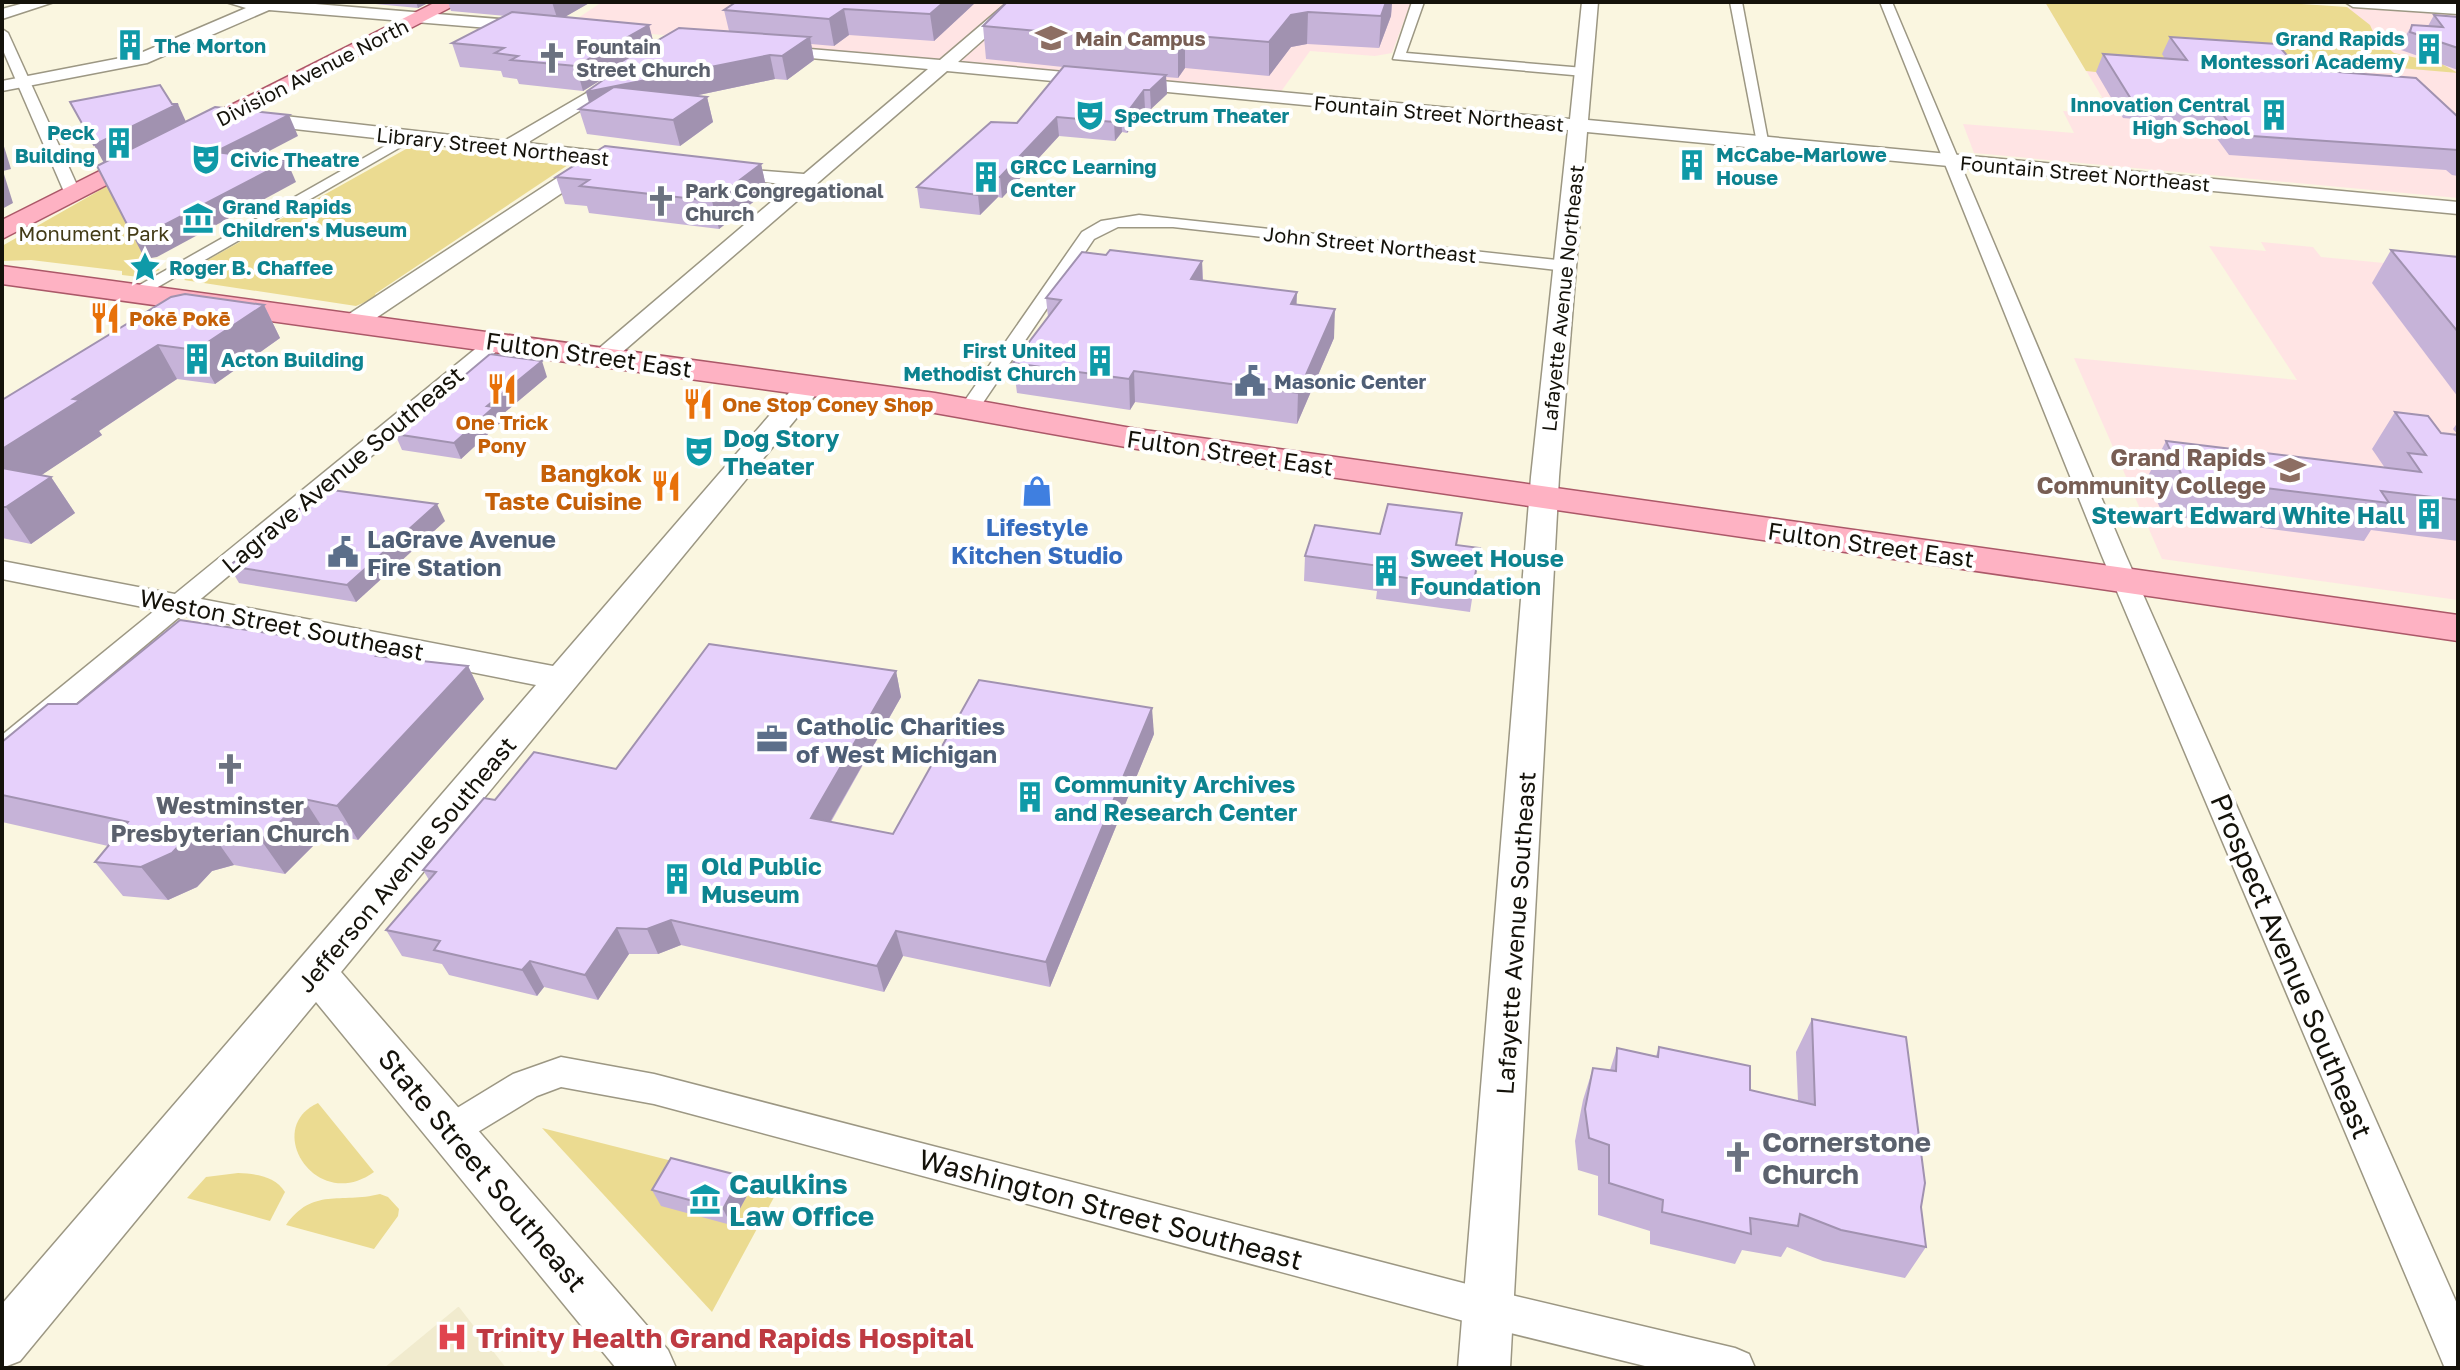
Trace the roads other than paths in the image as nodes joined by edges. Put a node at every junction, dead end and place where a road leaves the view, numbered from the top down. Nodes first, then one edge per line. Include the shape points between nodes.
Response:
1 (46, 2) edge
2 (234, 2) edge
3 (451, 2) edge
4 (1018, 2) edge
5 (1418, 2) edge
6 (1590, 2) edge
7 (1736, 2) edge
8 (1886, 2) edge
9 (2353, 2) edge
10 (270, 4) edge
11 (2458, 9) edge
12 (2, 14) edge
13 (421, 17) junction
14 (551, 29) edge
15 (2, 33) edge
16 (746, 47) edge
17 (647, 63) edge
18 (946, 65) junction
19 (1584, 72) junction
20 (23, 82) junction
21 (2, 86) edge
22 (225, 116) junction
23 (1579, 126) junction
24 (411, 137) junction
25 (1764, 143) junction
26 (507, 147) junction
27 (601, 158) junction
28 (1951, 161) junction
29 (647, 163) edge
30 (694, 168) edge
31 (809, 181) junction
32 (73, 194) junction
33 (2458, 208) edge
34 (2, 231) edge
35 (1566, 266) junction
36 (2, 275) edge
37 (138, 291) junction
38 (188, 298) junction
39 (152, 319) edge
40 (355, 321) junction
41 (497, 341) junction
42 (603, 356) junction
43 (809, 386) junction
44 (969, 409) junction
45 (1545, 498) junction
46 (2, 570) edge
47 (2125, 581) junction
48 (180, 605) junction
49 (2458, 628) edge
50 (562, 679) junction
51 (2, 750) edge
52 (316, 972) junction
53 (451, 1130) junction
54 (1490, 1309) junction
55 (2, 1343) edge
56 (2458, 1352) edge
57 (650, 1368) edge
58 (1484, 1368) edge
59 (1735, 1368) edge

1 - 12 street
2 - 10 street
3 - 13 main road, Division Avenue North
4 - 18 street
5 - 19 street via 1398,56
6 - 19 street, Lafayette Avenue Northeast
7 - 25 street
8 - 28 street, Prospect Avenue Southeast
9 - 11 street
10 - 13 street
10 - 20 street via 141,59
13 - 14 street
13 - 22 main road, Division Avenue North
15 - 20 street
16 - 18 street, Fountain Street Northeast
17 - 26 street
18 - 23 street, Fountain Street Northeast
18 - 31 street
19 - 23 street, Lafayette Avenue Northeast
20 - 21 street
20 - 32 street
22 - 24 street, Library Street Northeast
22 - 32 main road, Division Avenue North
23 - 25 street, Fountain Street Northeast
23 - 35 street, Lafayette Avenue Northeast
24 - 26 street, Library Street Northeast
24 - 37 street
25 - 28 street, Fountain Street Northeast
26 - 27 street, Library Street Northeast
27 - 29 street, Library Street Northeast
27 - 40 street
28 - 33 street, Fountain Street Northeast
28 - 47 street, Prospect Avenue Southeast
30 - 31 street
31 - 42 street
32 - 34 main road, Division Avenue North
35 - 44 street, John Street Northeast via 1173,222 1133,220 1098,226
35 - 45 street, Lafayette Avenue Northeast
36 - 37 main road, Fulton Street East
37 - 38 main road, Fulton Street East
38 - 39 street
38 - 40 main road, Fulton Street East
40 - 41 main road, Fulton Street East
41 - 42 main road, Fulton Street East
41 - 48 street, Lagrave Avenue Southeast
42 - 43 main road, Fulton Street East
43 - 44 main road, Fulton Street East
43 - 50 street, Jefferson Avenue Southeast
44 - 45 main road, Fulton Street East
45 - 47 main road, Fulton Street East
45 - 54 street, Lafayette Avenue Southeast
46 - 48 street, Weston Street Southeast
47 - 49 main road, Fulton Street East
47 - 56 street, Prospect Avenue Southeast
48 - 50 street, Weston Street Southeast
48 - 51 street, Lagrave Avenue Southeast
50 - 52 street, Jefferson Avenue Southeast
52 - 53 street, State Street Southeast
52 - 55 street, Jefferson Avenue Southeast
53 - 54 street, Washington Street Southeast via 525,1085 561,1072 654,1089
53 - 57 street, State Street Southeast
54 - 58 street, Lafayette Avenue Southeast
54 - 59 street, Washington Street Southeast

